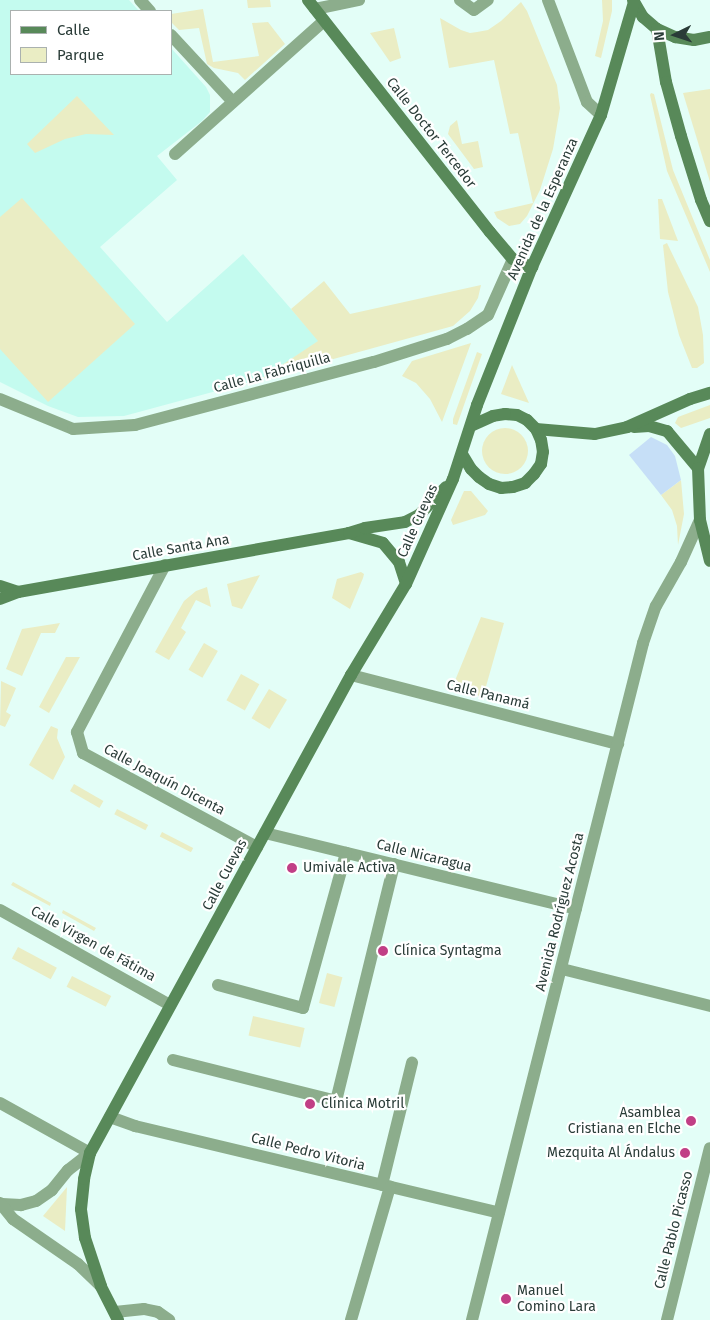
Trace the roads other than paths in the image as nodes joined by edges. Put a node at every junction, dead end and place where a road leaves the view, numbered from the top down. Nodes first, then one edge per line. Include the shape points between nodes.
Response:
1 (140, 0) edge
2 (360, 0) edge
3 (460, 0) edge
4 (488, 0) edge
5 (548, 0) edge
6 (633, 1) edge
7 (311, 4) edge
8 (149, 10) edge
9 (324, 21) junction
10 (657, 29) junction
11 (172, 36) edge
12 (710, 37) edge
13 (233, 102) junction
14 (601, 115) junction
15 (176, 154) dead end
16 (710, 221) edge
17 (514, 259) junction
18 (532, 267) junction
19 (710, 393) edge
20 (0, 399) edge
21 (472, 425) junction
22 (627, 427) junction
23 (536, 429) junction
24 (710, 434) edge
25 (462, 454) junction
26 (698, 468) junction
27 (452, 479) junction
28 (700, 520) junction
29 (349, 533) junction
30 (710, 561) edge
31 (165, 566) junction
32 (406, 584) junction
33 (0, 586) edge
34 (18, 592) junction
35 (0, 598) edge
36 (351, 675) junction
37 (618, 744) junction
38 (265, 833) junction
39 (256, 847) junction
40 (346, 853) junction
41 (394, 864) junction
42 (576, 909) junction
43 (0, 910) edge
44 (562, 969) junction
45 (218, 984) dead end
46 (170, 1005) junction
47 (710, 1006) edge
48 (173, 1060) dead end
49 (412, 1063) dead end
50 (0, 1103) edge
51 (110, 1117) junction
52 (710, 1148) edge
53 (90, 1153) junction
54 (386, 1186) junction
55 (1, 1204) edge
56 (499, 1213) junction
57 (101, 1286) junction
58 (117, 1316) edge
59 (168, 1320) edge
60 (351, 1320) edge
61 (472, 1320) edge
62 (667, 1320) edge

1 - 8 street
2 - 7 street, Calle Doctor Tercedor
3 - 4 street via 474,10
5 - 14 street via 587,102
6 - 10 main road via 643,17
6 - 14 main road, Avenida de la Esperanza
7 - 9 main road, Calle Doctor Tercedor
9 - 13 street
9 - 17 main road, Calle Doctor Tercedor
10 - 12 main road via 675,38 694,40
10 - 16 main road via 666,82 700,200
11 - 13 street
13 - 15 street
14 - 18 main road, Avenida de la Esperanza
17 - 18 main road, Calle Doctor Tercedor
17 - 20 street, Calle La Fabriquilla via 488,315 447,339 374,362 136,425 73,429
18 - 21 main road, Avenida de la Esperanza
19 - 22 main road
21 - 23 main road via 505,414 517,415
21 - 25 main road
22 - 23 main road via 595,434
22 - 26 main road via 649,426 667,431
23 - 25 main road via 543,452 540,464 525,483 501,488 489,484 471,469
24 - 26 main road
25 - 27 main road, Calle Cuevas
26 - 28 main road
27 - 29 main road, Calle Santa Ana via 419,515 405,522
27 - 32 main road, Calle Cuevas
28 - 30 main road
28 - 37 street, Avenida Rodríguez Acosta via 656,606 643,643
29 - 31 main road, Calle Santa Ana
29 - 32 main road, Calle Santa Ana via 383,543 399,562
31 - 34 main road, Calle Santa Ana
31 - 39 street, Calle Joaquín Dicenta via 77,732 83,753
32 - 36 main road, Calle Cuevas
33 - 34 main road, Calle Santa Ana
34 - 35 main road, Calle Santa Ana
36 - 37 street, Calle Panamá
36 - 38 main road, Calle Cuevas
37 - 42 street, Avenida Rodríguez Acosta
38 - 39 main road, Calle Cuevas
38 - 40 street, Calle Nicaragua
39 - 46 main road, Calle Cuevas
40 - 41 street, Calle Nicaragua
40 - 45 street via 303,1008
41 - 42 street, Calle Nicaragua
41 - 48 street via 336,1101
42 - 44 street, Avenida Rodríguez Acosta
43 - 46 street, Calle Virgen de Fátima
44 - 47 street
44 - 56 street, Avenida Rodríguez Acosta
46 - 51 main road, Calle Cuevas
49 - 54 street
50 - 53 street
51 - 53 main road, Calle Cuevas
51 - 54 street, Calle Pedro Vitoria via 135,1126
52 - 62 street, Calle Pablo Picasso
53 - 55 street via 36,1201 21,1205
53 - 57 main road, Calle Cuevas via 81,1209 85,1238
54 - 56 street, Calle Pedro Vitoria
54 - 60 street
55 - 57 street via 13,1219 78,1264
56 - 61 street, Avenida Rodríguez Acosta
57 - 58 main road, Calle Cuevas
58 - 59 street via 144,1309 158,1312

